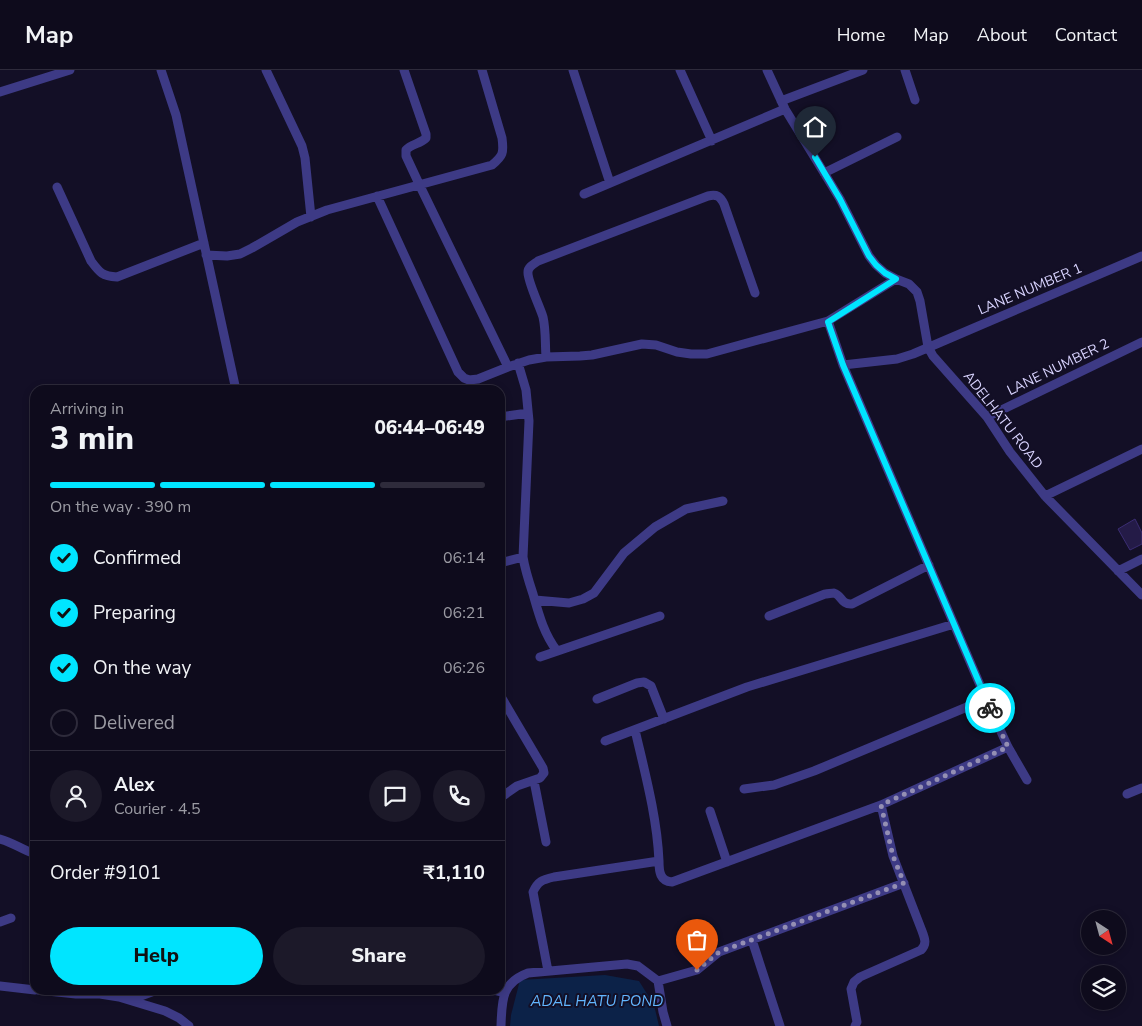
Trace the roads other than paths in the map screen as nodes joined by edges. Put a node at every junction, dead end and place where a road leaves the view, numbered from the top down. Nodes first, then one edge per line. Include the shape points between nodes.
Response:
1 (70, 70) edge
2 (161, 70) edge
3 (266, 70) edge
4 (404, 70) edge
5 (482, 70) edge
6 (573, 70) edge
7 (680, 70) edge
8 (766, 70) edge
9 (862, 70) edge
10 (905, 70) edge
11 (843, 73) edge
12 (0, 92) edge
13 (915, 100) dead end
14 (783, 105) junction
15 (897, 137) dead end
16 (712, 141) junction
17 (824, 173) junction
18 (610, 183) junction
19 (420, 186) junction
20 (57, 187) dead end
21 (584, 194) dead end
22 (376, 196) junction
23 (311, 216) junction
24 (204, 243) junction
25 (206, 255) junction
26 (1142, 256) edge
27 (896, 279) junction
28 (755, 293) dead end
29 (828, 322) junction
30 (1142, 342) edge
31 (928, 348) junction
32 (546, 357) junction
33 (518, 363) junction
34 (843, 365) junction
35 (508, 367) junction
36 (235, 385) edge
37 (528, 413) junction
38 (505, 416) edge
39 (987, 417) junction
40 (1142, 449) edge
41 (1045, 496) junction
42 (723, 501) dead end
43 (523, 557) junction
44 (1142, 559) edge
45 (505, 562) edge
46 (929, 565) junction
47 (1118, 571) junction
48 (1142, 596) edge
49 (535, 600) junction
50 (660, 616) dead end
51 (769, 616) dead end
52 (954, 624) junction
53 (557, 652) junction
54 (540, 657) dead end
55 (597, 699) dead end
56 (986, 699) junction
57 (505, 703) edge
58 (664, 719) junction
59 (635, 730) junction
60 (605, 741) dead end
61 (1008, 747) junction
62 (1026, 780) dead end
63 (534, 781) junction
64 (1142, 788) edge
65 (744, 789) dead end
66 (505, 794) edge
67 (1127, 794) dead end
68 (881, 805) junction
69 (710, 811) dead end
70 (0, 839) edge
71 (546, 842) dead end
72 (30, 852) edge
73 (659, 861) junction
74 (727, 862) junction
75 (904, 883) junction
76 (11, 918) dead end
77 (0, 922) edge
78 (752, 940) junction
79 (548, 971) junction
80 (658, 981) junction
81 (0, 986) edge
82 (30, 989) edge
83 (505, 993) edge
84 (116, 995) edge
85 (144, 995) edge
86 (504, 995) edge
87 (130, 1000) junction
88 (189, 1026) edge
89 (501, 1026) edge
90 (667, 1026) edge
91 (780, 1026) edge
92 (855, 1026) edge

1 - 12 street
2 - 24 street via 176,115
3 - 23 street via 302,146
4 - 19 street via 426,134 422,142 406,150
5 - 19 street via 502,138 502,158 492,165
6 - 18 street
7 - 16 street
8 - 14 street, ADELHATU ROAD
9 - 11 street
10 - 13 street
11 - 14 street
14 - 16 street
14 - 17 street, ADELHATU ROAD
15 - 17 street
16 - 18 street
17 - 27 street, ADELHATU ROAD via 869,256 885,273
18 - 21 street
19 - 22 street
19 - 35 street
20 - 24 street via 91,261 106,277 117,278
22 - 23 street
22 - 35 street via 458,372 469,380
23 - 25 street via 240,254
24 - 25 street
25 - 36 street
26 - 31 street, LANE NUMBER 1
27 - 29 street
27 - 31 street, ADELHATU ROAD via 909,284 917,292
28 - 32 street via 724,204 716,195 708,196 530,266 529,279 544,326
29 - 32 street via 707,354 690,354 642,344 592,355
29 - 34 street
30 - 39 street, LANE NUMBER 2
31 - 34 street, LANE NUMBER 1 via 897,359
31 - 39 street, ADELHATU ROAD
32 - 33 street
33 - 35 street
33 - 37 street via 526,390
34 - 46 street
37 - 38 street
37 - 43 street
39 - 41 street, ADELHATU ROAD
40 - 41 street
41 - 47 street, ADELHATU ROAD
42 - 49 street via 686,509 655,527 624,553 594,593 584,599 569,603
43 - 45 street
43 - 49 street
44 - 47 street
46 - 51 street via 852,604 847,605 833,593 825,594
46 - 52 street
47 - 48 street, ADELHATU ROAD
49 - 53 street via 549,641
50 - 53 street
52 - 56 street
52 - 58 street via 748,687
53 - 54 street
55 - 58 street via 644,682 651,686
56 - 61 street
56 - 65 street via 814,771 774,785
57 - 63 street via 543,768 544,773
58 - 59 street
59 - 60 street
59 - 73 street via 655,820
61 - 62 street
61 - 68 street
63 - 66 street via 517,786
63 - 71 street
64 - 67 street
68 - 74 street
68 - 75 street via 893,856
69 - 74 street
70 - 72 street
73 - 74 street via 662,878 672,882
73 - 79 street via 541,880 533,892
75 - 78 street
75 - 92 street via 925,945 921,950 854,982 851,990
76 - 77 street
78 - 80 street via 719,952 697,970
78 - 91 street
79 - 80 street via 627,964 638,966
79 - 83 street via 522,975 511,983
80 - 90 street
81 - 82 street
84 - 87 street
85 - 87 street
86 - 89 street
87 - 88 street via 165,1011

